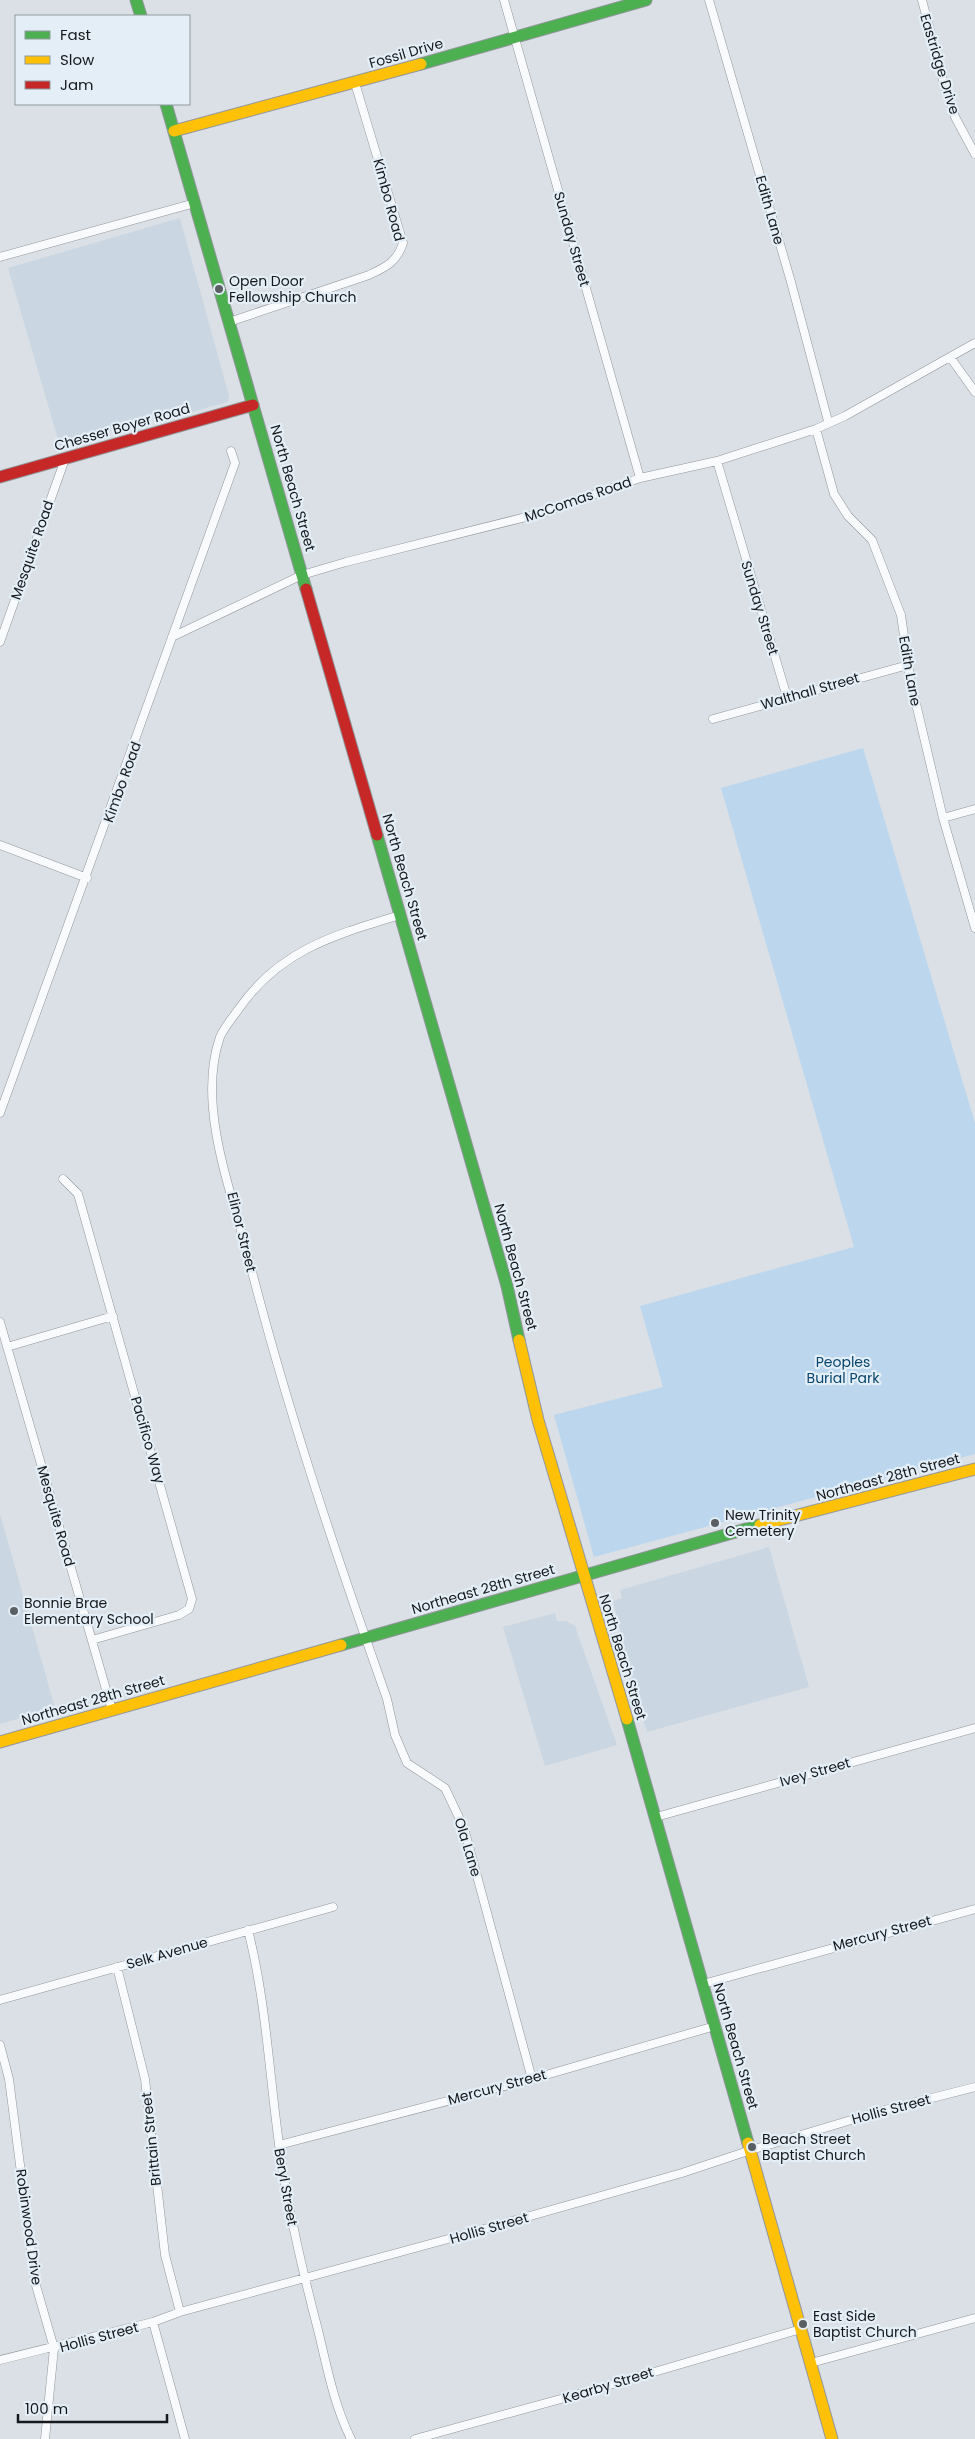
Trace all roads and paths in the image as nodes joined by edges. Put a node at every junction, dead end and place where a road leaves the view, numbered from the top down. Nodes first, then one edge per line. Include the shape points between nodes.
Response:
1 (136, 0) edge
2 (504, 0) edge
3 (646, 0) edge
4 (709, 0) edge
5 (922, 0) edge
6 (141, 15) edge
7 (515, 37) junction
8 (355, 83) junction
9 (166, 105) edge
10 (174, 130) junction
11 (975, 154) edge
12 (195, 203) junction
13 (0, 257) edge
14 (229, 322) junction
15 (975, 343) edge
16 (950, 357) junction
17 (975, 392) edge
18 (253, 405) junction
19 (828, 422) junction
20 (816, 429) junction
21 (231, 450) dead end
22 (65, 459) junction
23 (717, 461) junction
24 (0, 477) edge
25 (640, 478) junction
26 (302, 575) junction
27 (172, 637) junction
28 (0, 642) edge
29 (908, 665) junction
30 (787, 697) junction
31 (714, 719) dead end
32 (975, 809) edge
33 (943, 818) junction
34 (0, 845) edge
35 (87, 878) junction
36 (400, 915) junction
37 (975, 928) edge
38 (0, 1113) edge
39 (63, 1179) dead end
40 (113, 1316) junction
41 (0, 1322) edge
42 (7, 1347) junction
43 (975, 1469) edge
44 (583, 1576) junction
45 (365, 1638) junction
46 (92, 1640) junction
47 (112, 1710) junction
48 (975, 1728) edge
49 (0, 1742) edge
50 (656, 1817) junction
51 (333, 1906) dead end
52 (975, 1908) edge
53 (248, 1930) junction
54 (117, 1967) junction
55 (703, 1984) junction
56 (0, 2000) edge
57 (715, 2026) junction
58 (0, 2045) edge
59 (532, 2079) junction
60 (975, 2087) edge
61 (279, 2145) junction
62 (751, 2150) junction
63 (304, 2278) junction
64 (180, 2312) junction
65 (975, 2318) edge
66 (153, 2322) junction
67 (801, 2329) junction
68 (54, 2348) junction
69 (0, 2360) edge
70 (811, 2364) junction
71 (45, 2439) edge
72 (185, 2439) edge
73 (351, 2439) edge
74 (415, 2439) edge
75 (832, 2439) edge

1 - 6 main road
2 - 7 street, Sunday Street
3 - 7 main road, Fossil Drive
4 - 19 street, Edith Lane
5 - 11 street, Eastridge Drive via 952,108
7 - 8 main road, Fossil Drive
7 - 25 street, Sunday Street
8 - 10 main road, Fossil Drive
8 - 14 street, Kimbo Road via 403,244 399,257 369,274
9 - 10 main road, North Beach Street
10 - 12 main road, North Beach Street
12 - 13 street
12 - 14 main road, North Beach Street
14 - 18 main road, North Beach Street
15 - 16 street, McComas Road
16 - 17 street
16 - 19 street, McComas Road via 845,416
18 - 22 main road, Chesser Boyer Road
18 - 26 main road, North Beach Street
19 - 20 street, McComas Road
20 - 23 street, McComas Road
20 - 29 street, Edith Lane via 834,494 848,516 872,540 883,566 901,615
21 - 27 street, Kimbo Road via 235,463
22 - 24 main road, Chesser Boyer Road
22 - 28 street, Mesquite Road
23 - 25 street, McComas Road
23 - 30 street, Sunday Street
25 - 26 street, McComas Road via 542,513
26 - 27 street, McComas Road
26 - 36 main road, North Beach Street
27 - 35 street, Kimbo Road
29 - 30 street, Walthall Street
29 - 33 street, Edith Lane
30 - 31 street, Walthall Street
32 - 33 street
33 - 37 street, Edith Lane
34 - 35 street
35 - 38 street, Kimbo Road
36 - 44 main road, North Beach Street via 507,1286 538,1420
36 - 45 street, Elinor Street via 315,944 289,958 268,975 247,996 221,1035 213,1067 213,1110 220,1146 261,1308
39 - 40 street, Pacifico Way via 78,1194
40 - 42 street
40 - 46 street, Pacifico Way via 192,1599 189,1609 179,1615
41 - 42 street, Mesquite Road
42 - 46 street, Mesquite Road
43 - 44 main road, Northeast 28th Street
44 - 45 main road, Northeast 28th Street
44 - 50 main road, North Beach Street
45 - 47 main road, Northeast 28th Street
45 - 59 street, Ola Lane via 387,1699 401,1752 407,1763 445,1788 464,1828
46 - 47 street, Mesquite Road
47 - 49 main road, Northeast 28th Street
48 - 50 street, Ivey Street
50 - 55 main road, North Beach Street
51 - 53 street, Selk Avenue
52 - 55 street, Mercury Street
53 - 54 street, Selk Avenue
53 - 61 street, Beryl Street via 265,2018
54 - 56 street, Selk Avenue
54 - 64 street, Brittain Street via 144,2079 165,2255
55 - 57 main road, North Beach Street
57 - 59 street, Mercury Street
57 - 62 main road, North Beach Street
58 - 68 street, Robinwood Drive via 8,2078 35,2282
59 - 61 street, Mercury Street
60 - 62 street, Hollis Street
61 - 63 street, Beryl Street
62 - 63 street, Hollis Street via 682,2173
62 - 67 main road, North Beach Street
63 - 64 street, Hollis Street
63 - 73 street, Beryl Street via 335,2399
64 - 66 street, Hollis Street
65 - 70 street
66 - 68 street, Hollis Street
66 - 72 street
67 - 70 main road, North Beach Street
67 - 74 street, Kearby Street
68 - 69 street, Hollis Street
68 - 71 street, Robinwood Drive
70 - 75 main road, North Beach Street

